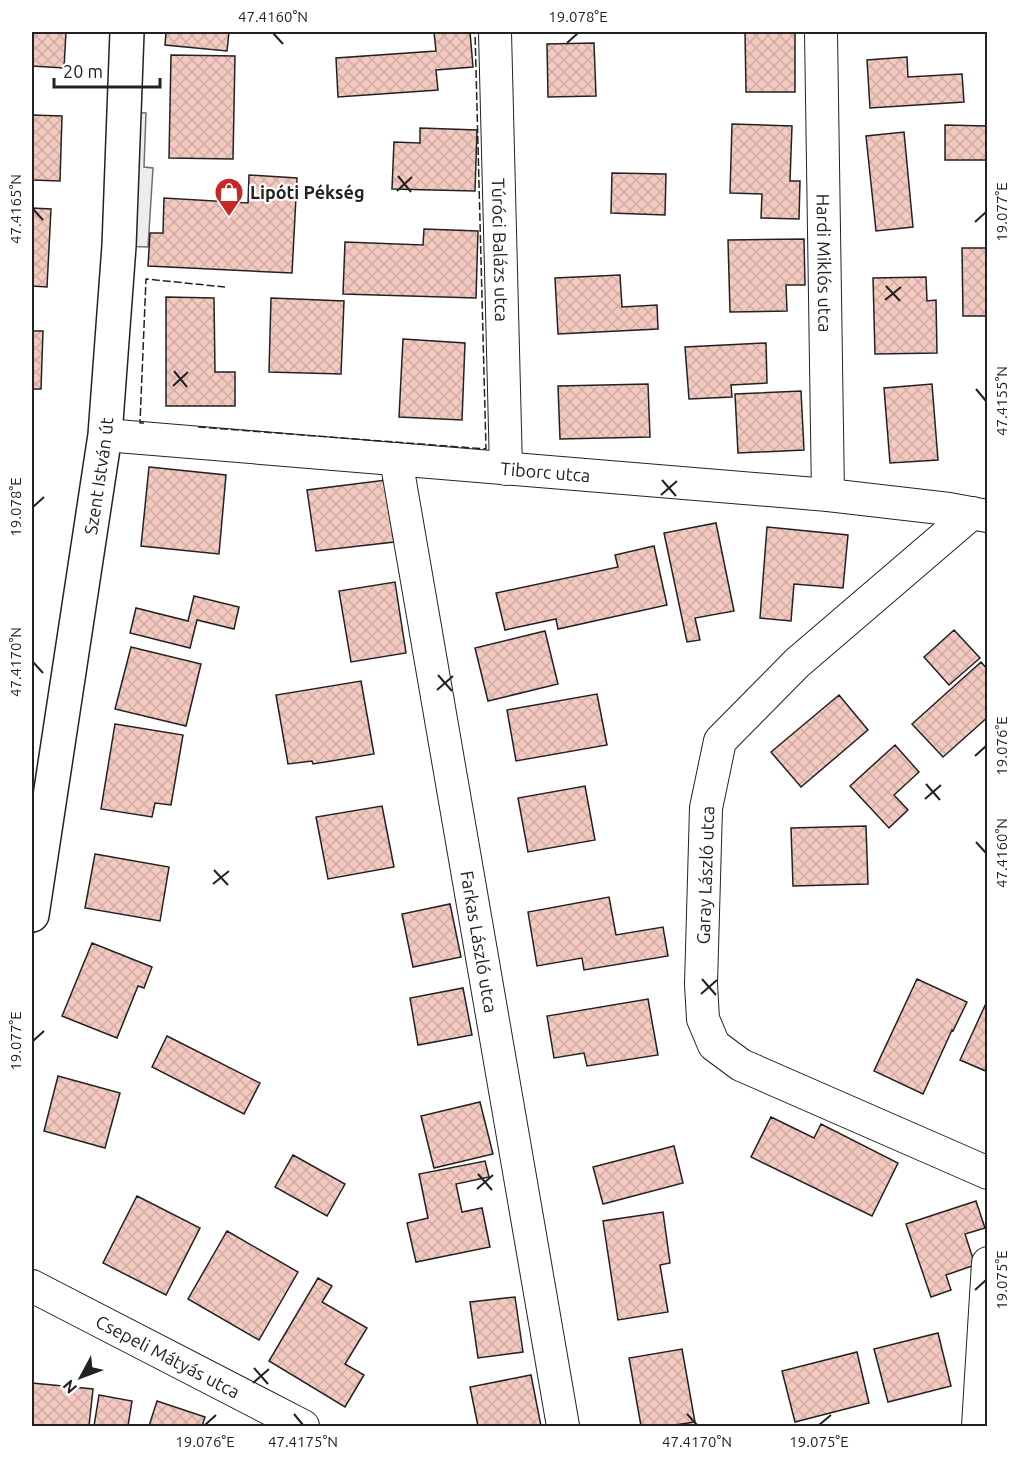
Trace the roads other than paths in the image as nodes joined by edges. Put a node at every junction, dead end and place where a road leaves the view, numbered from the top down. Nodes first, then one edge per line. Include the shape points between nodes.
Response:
1 (127, 32) edge
2 (495, 32) edge
3 (821, 32) edge
4 (105, 435) junction
5 (396, 459) junction
6 (506, 469) junction
7 (828, 495) junction
8 (980, 515) edge
9 (38, 827) edge
10 (32, 915) edge
11 (987, 1173) edge
12 (987, 1263) edge
13 (32, 1286) edge
14 (303, 1426) edge
15 (563, 1426) edge
16 (978, 1426) edge

1 - 4 street, Szent István út via 119,246
2 - 6 street, Túróci Balázs utca
3 - 7 street, Hardi Miklós utca
4 - 5 street, Tiborc utca
4 - 9 street, Szent István út
5 - 6 street, Tiborc utca
5 - 15 street, Farkas László utca
6 - 7 street, Tiborc utca
7 - 8 street, Tiborc utca
8 - 11 street, Garay László utca via 797,663 720,741 706,808 701,984 703,1019 714,1045 741,1065
9 - 10 street, Szent István út
12 - 16 street
13 - 14 street, Csepeli Mátyás utca

